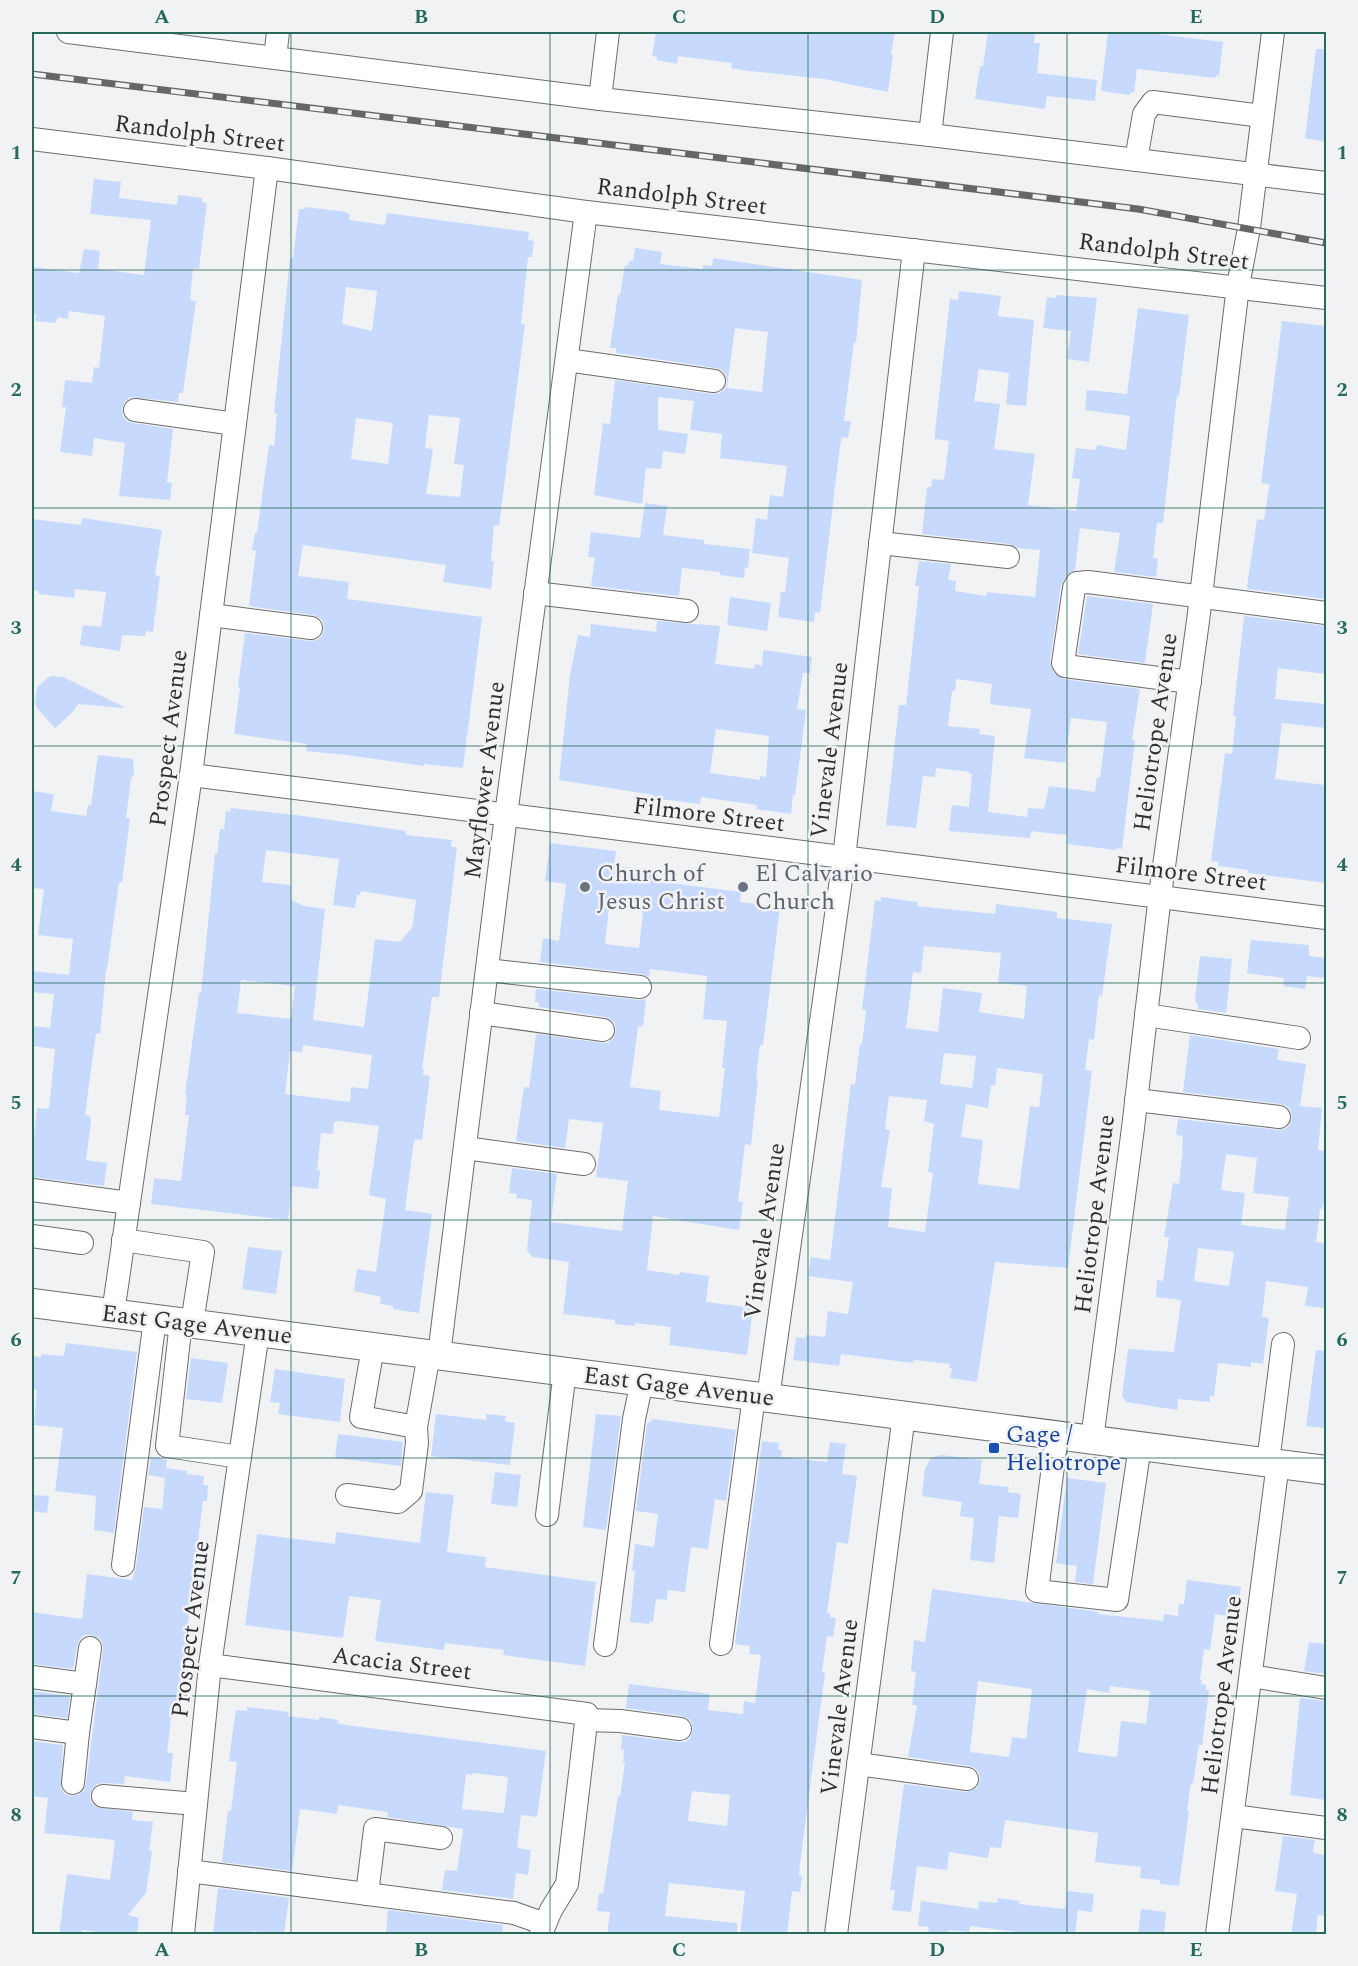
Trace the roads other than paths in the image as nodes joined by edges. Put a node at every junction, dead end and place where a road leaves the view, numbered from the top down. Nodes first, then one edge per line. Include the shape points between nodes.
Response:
1 (68, 32) edge
2 (278, 32) edge
3 (608, 32) edge
4 (942, 32) edge
5 (1273, 32) edge
6 (275, 58) junction
7 (600, 99) junction
8 (1262, 116) junction
9 (930, 135) junction
10 (32, 139) edge
11 (1137, 160) junction
12 (267, 168) junction
13 (1255, 174) junction
14 (1326, 183) edge
15 (586, 212) junction
16 (914, 250) junction
17 (1238, 286) junction
18 (1326, 298) edge
19 (567, 360) junction
20 (714, 381) dead end
21 (135, 410) dead end
22 (235, 424) junction
23 (880, 543) junction
24 (1008, 557) dead end
25 (535, 593) junction
26 (1201, 597) junction
27 (687, 611) dead end
28 (1326, 613) edge
29 (211, 615) junction
30 (311, 628) dead end
31 (1190, 682) junction
32 (191, 775) junction
33 (506, 815) junction
34 (844, 858) junction
35 (1160, 895) junction
36 (1326, 918) edge
37 (487, 970) junction
38 (640, 987) dead end
39 (482, 1013) junction
40 (1146, 1015) junction
41 (603, 1030) dead end
42 (1299, 1038) dead end
43 (1136, 1100) junction
44 (1279, 1117) dead end
45 (465, 1148) junction
46 (584, 1164) dead end
47 (32, 1190) edge
48 (129, 1203) junction
49 (32, 1236) edge
50 (123, 1240) junction
51 (82, 1242) dead end
52 (32, 1303) edge
53 (113, 1313) junction
54 (176, 1321) junction
55 (258, 1332) junction
56 (1283, 1344) dead end
57 (372, 1347) junction
58 (434, 1354) junction
59 (565, 1371) junction
60 (642, 1381) junction
61 (761, 1397) junction
62 (904, 1415) junction
63 (416, 1427) junction
64 (1057, 1435) junction
65 (1092, 1439) junction
66 (1140, 1446) junction
67 (240, 1457) junction
68 (1273, 1463) junction
69 (1326, 1470) edge
70 (347, 1495) dead end
71 (547, 1515) dead end
72 (123, 1565) dead end
73 (721, 1644) dead end
74 (605, 1645) dead end
75 (90, 1648) dead end
76 (210, 1665) junction
77 (1251, 1676) junction
78 (32, 1677) edge
79 (85, 1684) junction
80 (1326, 1688) edge
81 (587, 1717) junction
82 (32, 1727) edge
83 (680, 1730) dead end
84 (78, 1732) junction
85 (858, 1764) junction
86 (967, 1779) dead end
87 (73, 1782) dead end
88 (103, 1796) dead end
89 (196, 1804) junction
90 (1233, 1816) junction
91 (1326, 1828) edge
92 (441, 1838) dead end
93 (189, 1870) junction
94 (367, 1894) junction
95 (543, 1929) edge
96 (183, 1935) edge
97 (836, 1935) edge
98 (1217, 1935) edge

1 - 6 street
2 - 6 street
3 - 7 street
4 - 9 street
5 - 8 street, Heliotrope Avenue
6 - 7 street
7 - 9 street
8 - 11 street via 1153,102 1144,114
8 - 13 street, Heliotrope Avenue
9 - 11 street
10 - 12 street, Randolph Street
11 - 13 street
12 - 15 street, Randolph Street
12 - 22 street, Prospect Avenue
13 - 14 street
13 - 17 street, Heliotrope Avenue
15 - 16 street, Randolph Street
15 - 19 street, Mayflower Avenue
16 - 17 street, Randolph Street
16 - 23 street, Vinevale Avenue
17 - 18 street, Randolph Street
17 - 26 street, Heliotrope Avenue
19 - 20 street
19 - 25 street, Mayflower Avenue
21 - 22 street
22 - 29 street, Prospect Avenue
23 - 24 street
23 - 34 street, Vinevale Avenue
25 - 27 street
25 - 33 street, Mayflower Avenue
26 - 28 street
26 - 31 street, Heliotrope Avenue
26 - 31 street via 1077,583 1063,663 1072,668
29 - 30 street
29 - 32 street, Prospect Avenue
31 - 35 street, Heliotrope Avenue
32 - 33 street, Filmore Street
32 - 48 street, Prospect Avenue
33 - 34 street, Filmore Street
33 - 37 street, Mayflower Avenue
34 - 35 street, Filmore Street
34 - 61 street, Vinevale Avenue
35 - 36 street, Filmore Street
35 - 40 street, Heliotrope Avenue
37 - 38 street
37 - 39 street, Mayflower Avenue
39 - 41 street
39 - 45 street, Mayflower Avenue
40 - 42 street
40 - 43 street, Heliotrope Avenue
43 - 44 street
43 - 65 street, Heliotrope Avenue
45 - 46 street
45 - 58 street, Mayflower Avenue
47 - 48 street
48 - 50 street, Prospect Avenue
49 - 51 street
50 - 53 street, Prospect Avenue
50 - 54 street via 203,1252
52 - 53 main road, East Gage Avenue
53 - 54 main road, East Gage Avenue
54 - 55 main road, East Gage Avenue
54 - 67 street via 167,1446
54 - 72 street
55 - 57 main road, East Gage Avenue
55 - 67 street, Prospect Avenue
56 - 68 street, Heliotrope Avenue
57 - 58 main road, East Gage Avenue
57 - 63 street via 361,1418
58 - 59 main road, East Gage Avenue
58 - 63 street, Mayflower Avenue
59 - 60 main road, East Gage Avenue
59 - 71 street
60 - 61 main road, East Gage Avenue
60 - 74 street
61 - 62 main road, East Gage Avenue
61 - 73 street, Vinevale Avenue
62 - 64 main road, East Gage Avenue
62 - 85 street, Vinevale Avenue
63 - 70 street, Mayflower Avenue via 411,1491 398,1502
64 - 65 main road, East Gage Avenue
64 - 66 street via 1038,1591 1117,1600
65 - 66 main road, East Gage Avenue
66 - 68 main road, East Gage Avenue
67 - 76 street, Prospect Avenue
68 - 69 main road, East Gage Avenue
68 - 77 street, Heliotrope Avenue
75 - 79 street
76 - 81 street, Acacia Street
76 - 89 street, Prospect Avenue
77 - 80 street
77 - 90 street, Heliotrope Avenue
78 - 79 street
79 - 84 street
81 - 83 street, Acacia Street
81 - 95 street via 567,1884
82 - 84 street
84 - 87 street
85 - 86 street
85 - 97 street, Vinevale Avenue
88 - 89 street
89 - 93 street, Prospect Avenue
90 - 91 street
90 - 98 street, Heliotrope Avenue
92 - 94 street via 375,1829
93 - 94 street
93 - 96 street, Prospect Avenue
94 - 95 street via 514,1913

